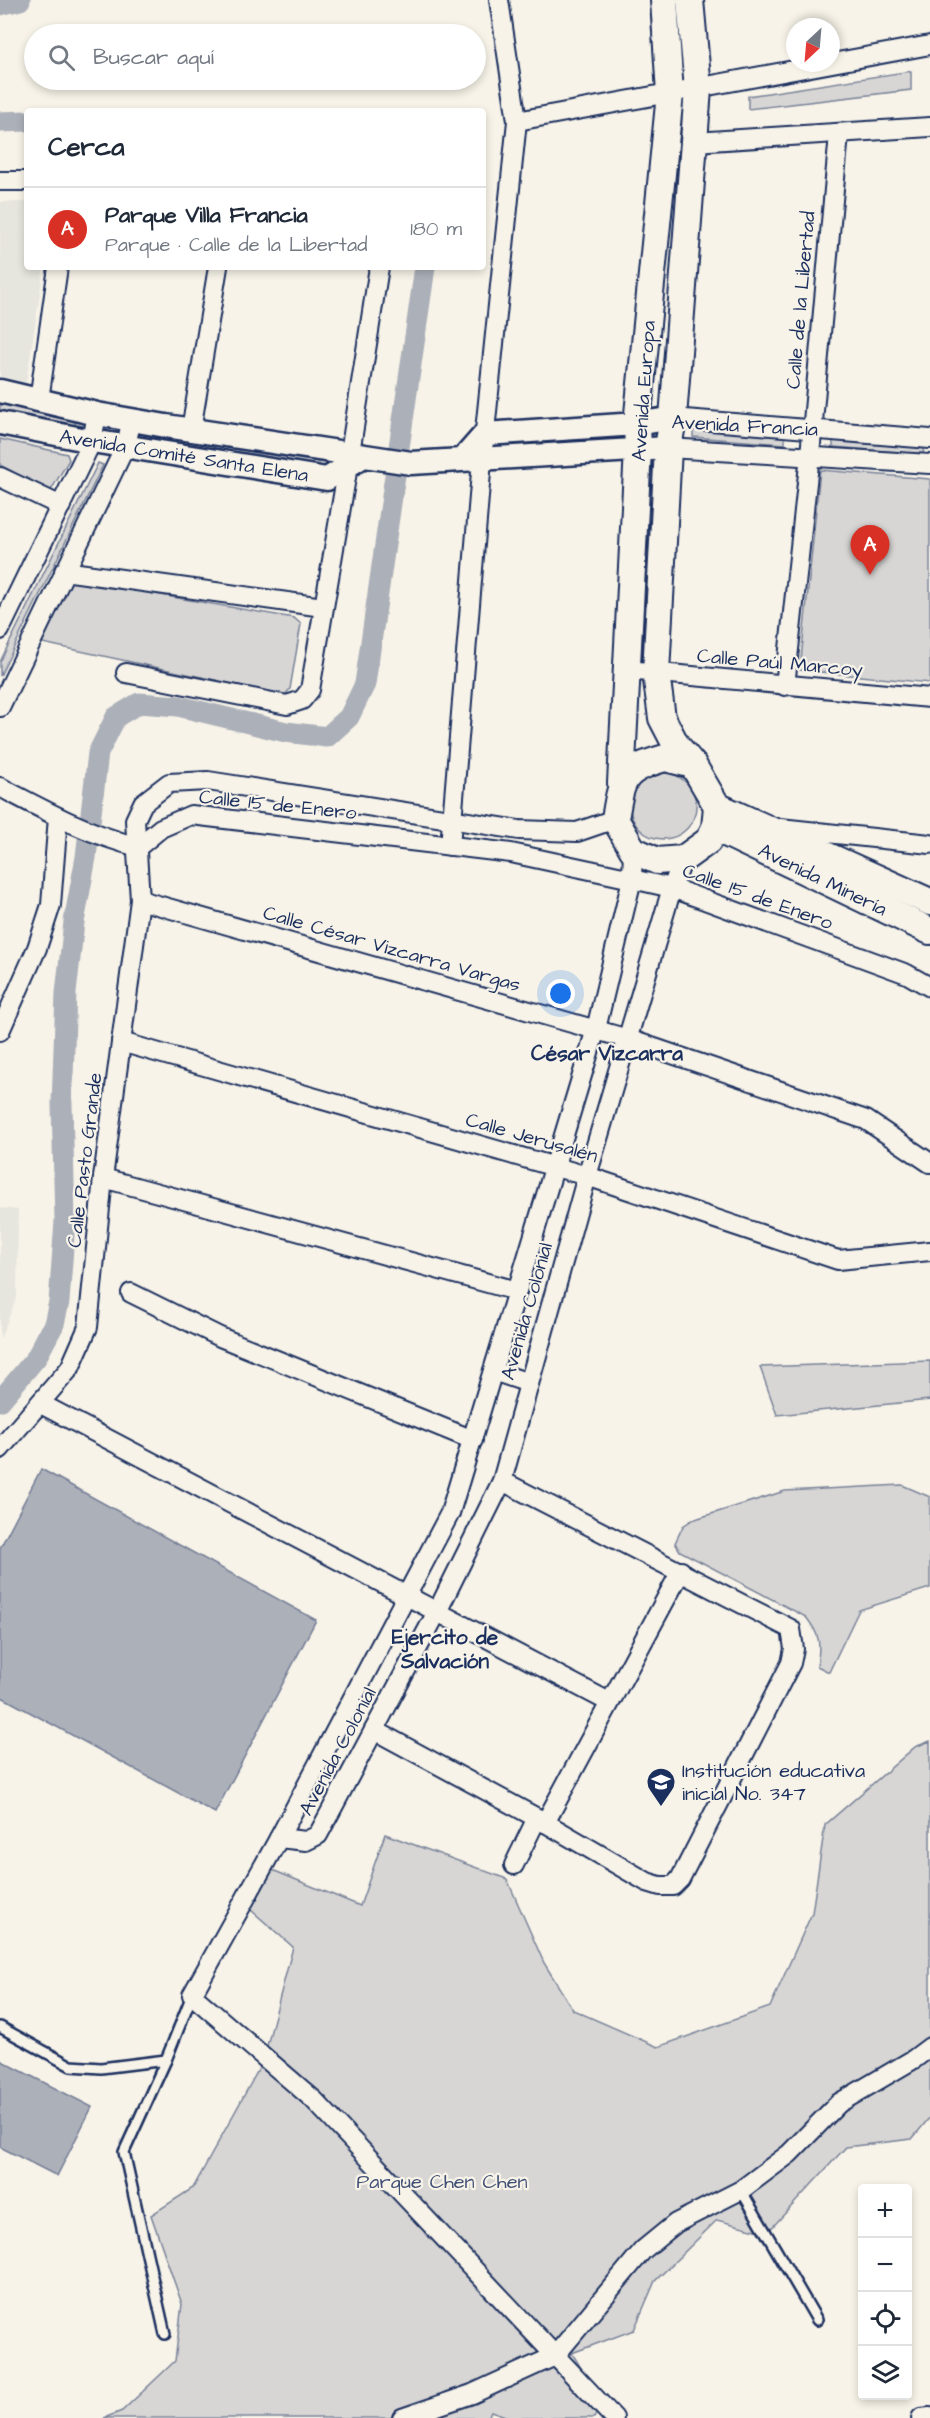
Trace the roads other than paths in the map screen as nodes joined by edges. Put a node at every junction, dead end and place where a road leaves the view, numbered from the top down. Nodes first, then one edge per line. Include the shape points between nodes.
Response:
1 (499, 0) edge
2 (664, 0) edge
3 (690, 0) edge
4 (930, 45) edge
5 (698, 89) junction
6 (670, 94) junction
7 (517, 121) junction
8 (930, 127) edge
9 (839, 134) junction
10 (694, 142) junction
11 (0, 181) edge
12 (24, 181) edge
13 (58, 270) edge
14 (218, 270) edge
15 (379, 270) edge
16 (0, 391) edge
17 (39, 400) junction
18 (97, 414) junction
19 (673, 418) junction
20 (132, 419) junction
21 (0, 423) edge
22 (811, 428) junction
23 (191, 430) junction
24 (485, 434) junction
25 (638, 437) junction
26 (930, 439) edge
27 (92, 441) junction
28 (126, 445) junction
29 (668, 448) junction
30 (810, 455) junction
31 (361, 459) junction
32 (473, 460) junction
33 (930, 464) edge
34 (0, 477) edge
35 (61, 506) junction
36 (64, 570) junction
37 (322, 607) junction
38 (0, 630) edge
39 (627, 670) junction
40 (126, 673) dead end
41 (656, 673) junction
42 (785, 686) junction
43 (930, 699) edge
44 (0, 706) edge
45 (693, 765) junction
46 (621, 783) junction
47 (0, 787) edge
48 (716, 817) junction
49 (452, 819) junction
50 (615, 819) junction
51 (65, 821) junction
52 (768, 827) junction
53 (930, 844) edge
54 (450, 846) junction
55 (138, 847) junction
56 (633, 850) junction
57 (683, 859) junction
58 (632, 879) junction
59 (672, 888) junction
60 (140, 900) junction
61 (930, 902) edge
62 (930, 931) edge
63 (930, 987) edge
64 (596, 1029) junction
65 (0, 1031) edge
66 (628, 1038) junction
67 (121, 1042) junction
68 (930, 1163) edge
69 (555, 1167) junction
70 (587, 1176) junction
71 (103, 1178) junction
72 (930, 1251) edge
73 (517, 1292) junction
74 (131, 1293) dead end
75 (493, 1371) junction
76 (529, 1383) junction
77 (41, 1404) junction
78 (473, 1440) junction
79 (0, 1449) edge
80 (502, 1481) junction
81 (681, 1571) junction
82 (408, 1596) junction
83 (437, 1612) junction
84 (609, 1702) junction
85 (374, 1730) junction
86 (541, 1821) junction
87 (279, 1838) junction
88 (514, 1865) dead end
89 (192, 1995) junction
90 (0, 2027) edge
91 (930, 2047) edge
92 (166, 2060) junction
93 (741, 2190) junction
94 (817, 2320) dead end
95 (165, 2334) dead end
96 (555, 2356) junction
97 (930, 2416) edge
98 (402, 2418) edge
99 (614, 2418) edge
100 (921, 2418) edge

1 - 7 street
2 - 6 main road, Avenida Europa
3 - 5 main road, Avenida Europa
4 - 5 street
5 - 6 street
5 - 10 main road, Avenida Europa
6 - 7 street
6 - 25 main road, Avenida Europa
7 - 24 street
8 - 9 street
9 - 10 street
9 - 22 street, Calle de la Libertad
10 - 19 main road, Avenida Europa
11 - 12 street
13 - 17 street
14 - 23 street
15 - 31 street
16 - 17 street, Avenida Francia
17 - 18 street, Avenida Francia
18 - 20 street, Avenida Francia
18 - 27 street
19 - 22 street, Avenida Francia
19 - 25 street, Avenida Francia
19 - 29 main road, Avenida Europa
20 - 23 street, Avenida Francia
20 - 28 street
21 - 27 street, Avenida Comité Santa Elena
22 - 26 street, Avenida Francia
22 - 30 street, Calle de la Libertad
23 - 31 street, Avenida Francia
24 - 25 street, Avenida Francia
24 - 32 street
25 - 29 street, Avenida Francia
25 - 32 street, Avenida Francia
25 - 39 main road, Avenida Europa
27 - 28 street, Avenida Comité Santa Elena
27 - 35 street
28 - 31 street, Avenida Comité Santa Elena via 327,479
28 - 36 street
29 - 30 street, Avenida Francia
29 - 41 main road, Avenida Europa
30 - 33 street, Avenida Francia
30 - 42 street, Calle de la Libertad
31 - 32 street, Avenida Francia via 411,463
31 - 37 street
32 - 49 street
34 - 35 street
35 - 38 street
36 - 37 street
36 - 44 street
37 - 40 street via 309,690 302,700 287,705
39 - 41 street, Calle Paúl Marcoy
39 - 46 main road, Avenida Europa
41 - 42 street, Calle Paúl Marcoy
41 - 45 main road, Avenida Europa via 662,717 676,745
42 - 43 street, Calle Paúl Marcoy
45 - 46 main road via 665,758 640,765
45 - 48 main road
46 - 50 main road
47 - 51 street
48 - 52 main road, Avenida Minería
48 - 57 main road via 708,841
48 - 62 main road, Avenida Minería
49 - 50 street, Calle 15 de Enero via 519,830 577,832
49 - 54 street
49 - 55 street, Calle 15 de Enero via 208,781 169,783 143,803 135,820
50 - 56 main road
51 - 55 street via 103,838
51 - 65 street via 51,905 37,948
52 - 53 street
52 - 61 main road, Avenida Minería
54 - 55 street, Calle 15 de Enero via 191,815 161,828
54 - 58 street, Calle 15 de Enero via 511,853
55 - 60 street, Calle Pasto Grande
56 - 57 main road via 657,861
56 - 58 street, Avenida Colonial
57 - 59 street, Avenida Colonial
58 - 59 street, Calle 15 de Enero
58 - 64 street, Avenida Colonial
59 - 63 street, Calle 15 de Enero via 907,974
59 - 66 street, Avenida Colonial
60 - 64 street, Calle César Vizcarra Vargas
60 - 67 street, Calle Pasto Grande
64 - 66 street, Calle César Vizcarra Vargas
64 - 69 street, Avenida Colonial
66 - 68 street, Calle César Vizcarra Vargas via 866,1120
66 - 70 street, Avenida Colonial
67 - 69 street, Calle Jerusalén
67 - 71 street, Calle Pasto Grande
69 - 70 street, Calle Jerusalén
69 - 73 street, Avenida Colonial
70 - 72 street, Calle Jerusalén via 838,1260
70 - 76 street, Avenida Colonial
71 - 73 street
71 - 77 street, Calle Pasto Grande via 88,1327 70,1368
73 - 75 street, Avenida Colonial
74 - 78 street via 220,1337
75 - 76 street
75 - 78 street, Avenida Colonial
76 - 80 street, Avenida Colonial
77 - 79 street, Calle Pasto Grande
77 - 82 street
78 - 82 street, Avenida Colonial via 450,1513
80 - 81 street
80 - 83 street, Avenida Colonial
81 - 84 street
81 - 86 street via 791,1629 794,1648 791,1663 680,1879 673,1886 647,1882
82 - 83 street
82 - 87 street, Avenida Colonial
83 - 84 street
83 - 85 street, Avenida Colonial
84 - 86 street
85 - 86 street
85 - 87 street, Avenida Colonial via 318,1835 306,1841
86 - 88 street
87 - 89 street
89 - 92 lane
89 - 96 street via 314,2100
90 - 92 lane via 71,2066
91 - 93 street via 839,2103 789,2154
92 - 95 lane via 124,2152
93 - 94 lane
93 - 96 street via 676,2223 643,2250
96 - 98 street via 472,2394
96 - 99 street
97 - 100 street

